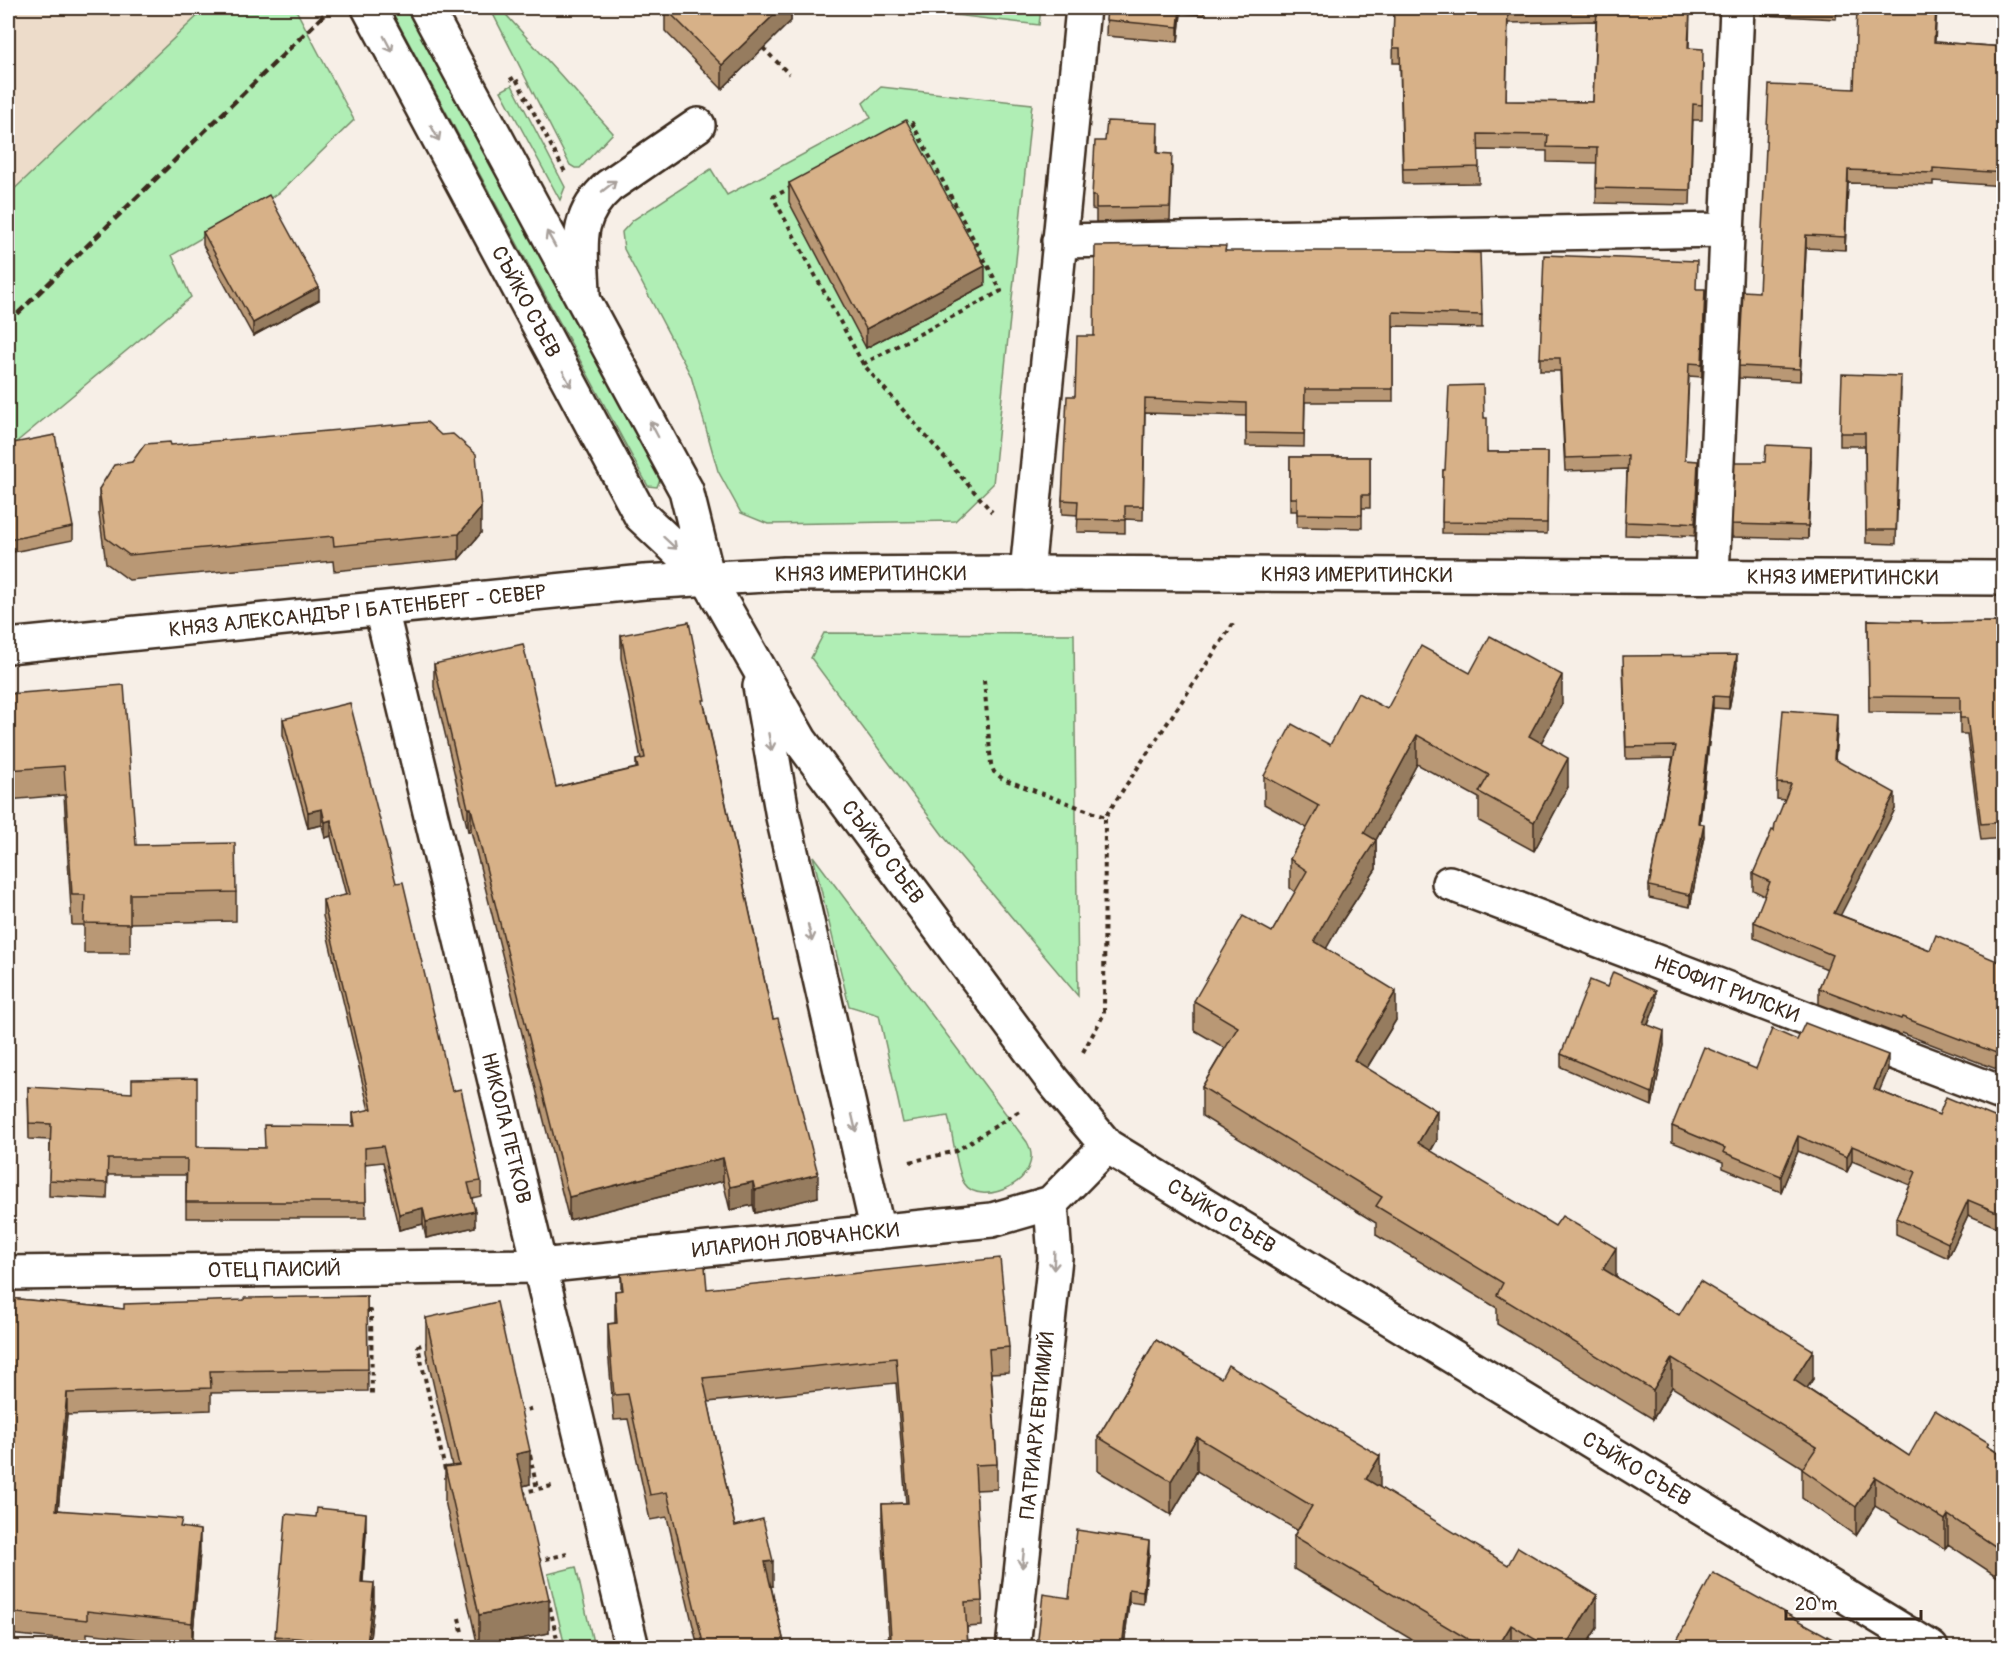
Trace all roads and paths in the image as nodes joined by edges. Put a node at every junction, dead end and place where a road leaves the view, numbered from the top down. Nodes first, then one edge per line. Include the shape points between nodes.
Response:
1 (369, 8) edge
2 (426, 8) edge
3 (1083, 8) edge
4 (1737, 8) edge
5 (763, 48) edge
6 (789, 74) dead end
7 (698, 125) dead end
8 (902, 128) edge
9 (793, 186) edge
10 (1726, 230) junction
11 (1059, 241) junction
12 (583, 298) junction
13 (863, 364) junction
14 (993, 513) dead end
15 (1027, 573) junction
16 (1712, 575) junction
17 (2004, 578) edge
18 (708, 579) junction
19 (381, 609) junction
20 (1233, 624) dead end
21 (8, 646) edge
22 (756, 663) junction
23 (984, 680) dead end
24 (1105, 817) junction
25 (1449, 883) dead end
26 (1083, 1052) dead end
27 (2004, 1094) edge
28 (1021, 1110) dead end
29 (1107, 1146) junction
30 (910, 1162) dead end
31 (1051, 1203) junction
32 (878, 1232) junction
33 (540, 1266) junction
34 (8, 1273) edge
35 (371, 1311) dead end
36 (440, 1341) edge
37 (372, 1396) dead end
38 (517, 1400) edge
39 (544, 1406) dead end
40 (517, 1412) junction
41 (522, 1422) edge
42 (527, 1445) edge
43 (447, 1480) edge
44 (554, 1485) dead end
45 (537, 1489) junction
46 (526, 1503) edge
47 (568, 1554) dead end
48 (539, 1558) junction
49 (533, 1562) edge
50 (542, 1571) edge
51 (547, 1593) edge
52 (459, 1617) dead end
53 (462, 1632) dead end
54 (559, 1647) edge
55 (632, 1647) edge
56 (1013, 1647) edge
57 (1931, 1647) edge

1 -> 18 street, СЪЙКО СЪЕВ via 641,516
12 -> 2 street, СЪЙКО СЪЕВ
3 - 11 street
4 - 10 street
5 - 6 path
12 -> 7 street via 582,231 596,198
8 - 13 path via 912,123 1001,291
9 - 13 path via 773,197
10 - 11 street
10 - 16 street
11 - 15 street
18 -> 12 street, СЪЙКО СЪЕВ via 686,490
13 - 14 path
15 - 16 street, КНЯЗ ИМЕРИТИНСКИ
15 - 18 street, КНЯЗ ИМЕРИТИНСКИ via 784,574
16 - 17 street, КНЯЗ ИМЕРИТИНСКИ
18 - 19 street, КНЯЗ АЛЕКСАНДЪР I БАТЕНБЕРГ - СЕВЕР
18 - 22 street, СЪЙКО СЪЕВ
19 - 21 street, КНЯЗ АЛЕКСАНДЪР I БАТЕНБЕРГ - СЕВЕР
19 - 33 street, НИКОЛА ПЕТКОВ
20 - 24 path
22 - 29 street, СЪЙКО СЪЕВ via 800,740 1053,1081
22 -> 32 street via 783,817
23 - 24 path via 994,772 1003,779
24 - 26 path via 1104,1014
25 - 27 street, НЕОФИТ РИЛСКИ
28 - 30 path via 956,1151
29 - 31 street
29 - 57 street, СЪЙКО СЪЕВ
31 - 32 street, ИЛАРИОН ЛОВЧАНСКИ via 992,1220
31 -> 56 street, ПАТРИАРХ ЕВТИМИЙ via 1055,1258
32 - 33 street, ИЛАРИОН ЛОВЧАНСКИ
33 - 34 street, ОТЕЦ ПАИСИЙ
33 - 55 street, НИКОЛА ПЕТКОВ
35 - 37 path
36 - 43 path via 418,1346
38 - 40 path
39 - 40 path
40 - 41 path
42 - 45 path
44 - 45 path
45 - 46 path via 524,1492
47 - 48 path
48 - 49 path
48 - 50 path
51 - 54 path
52 - 53 path

